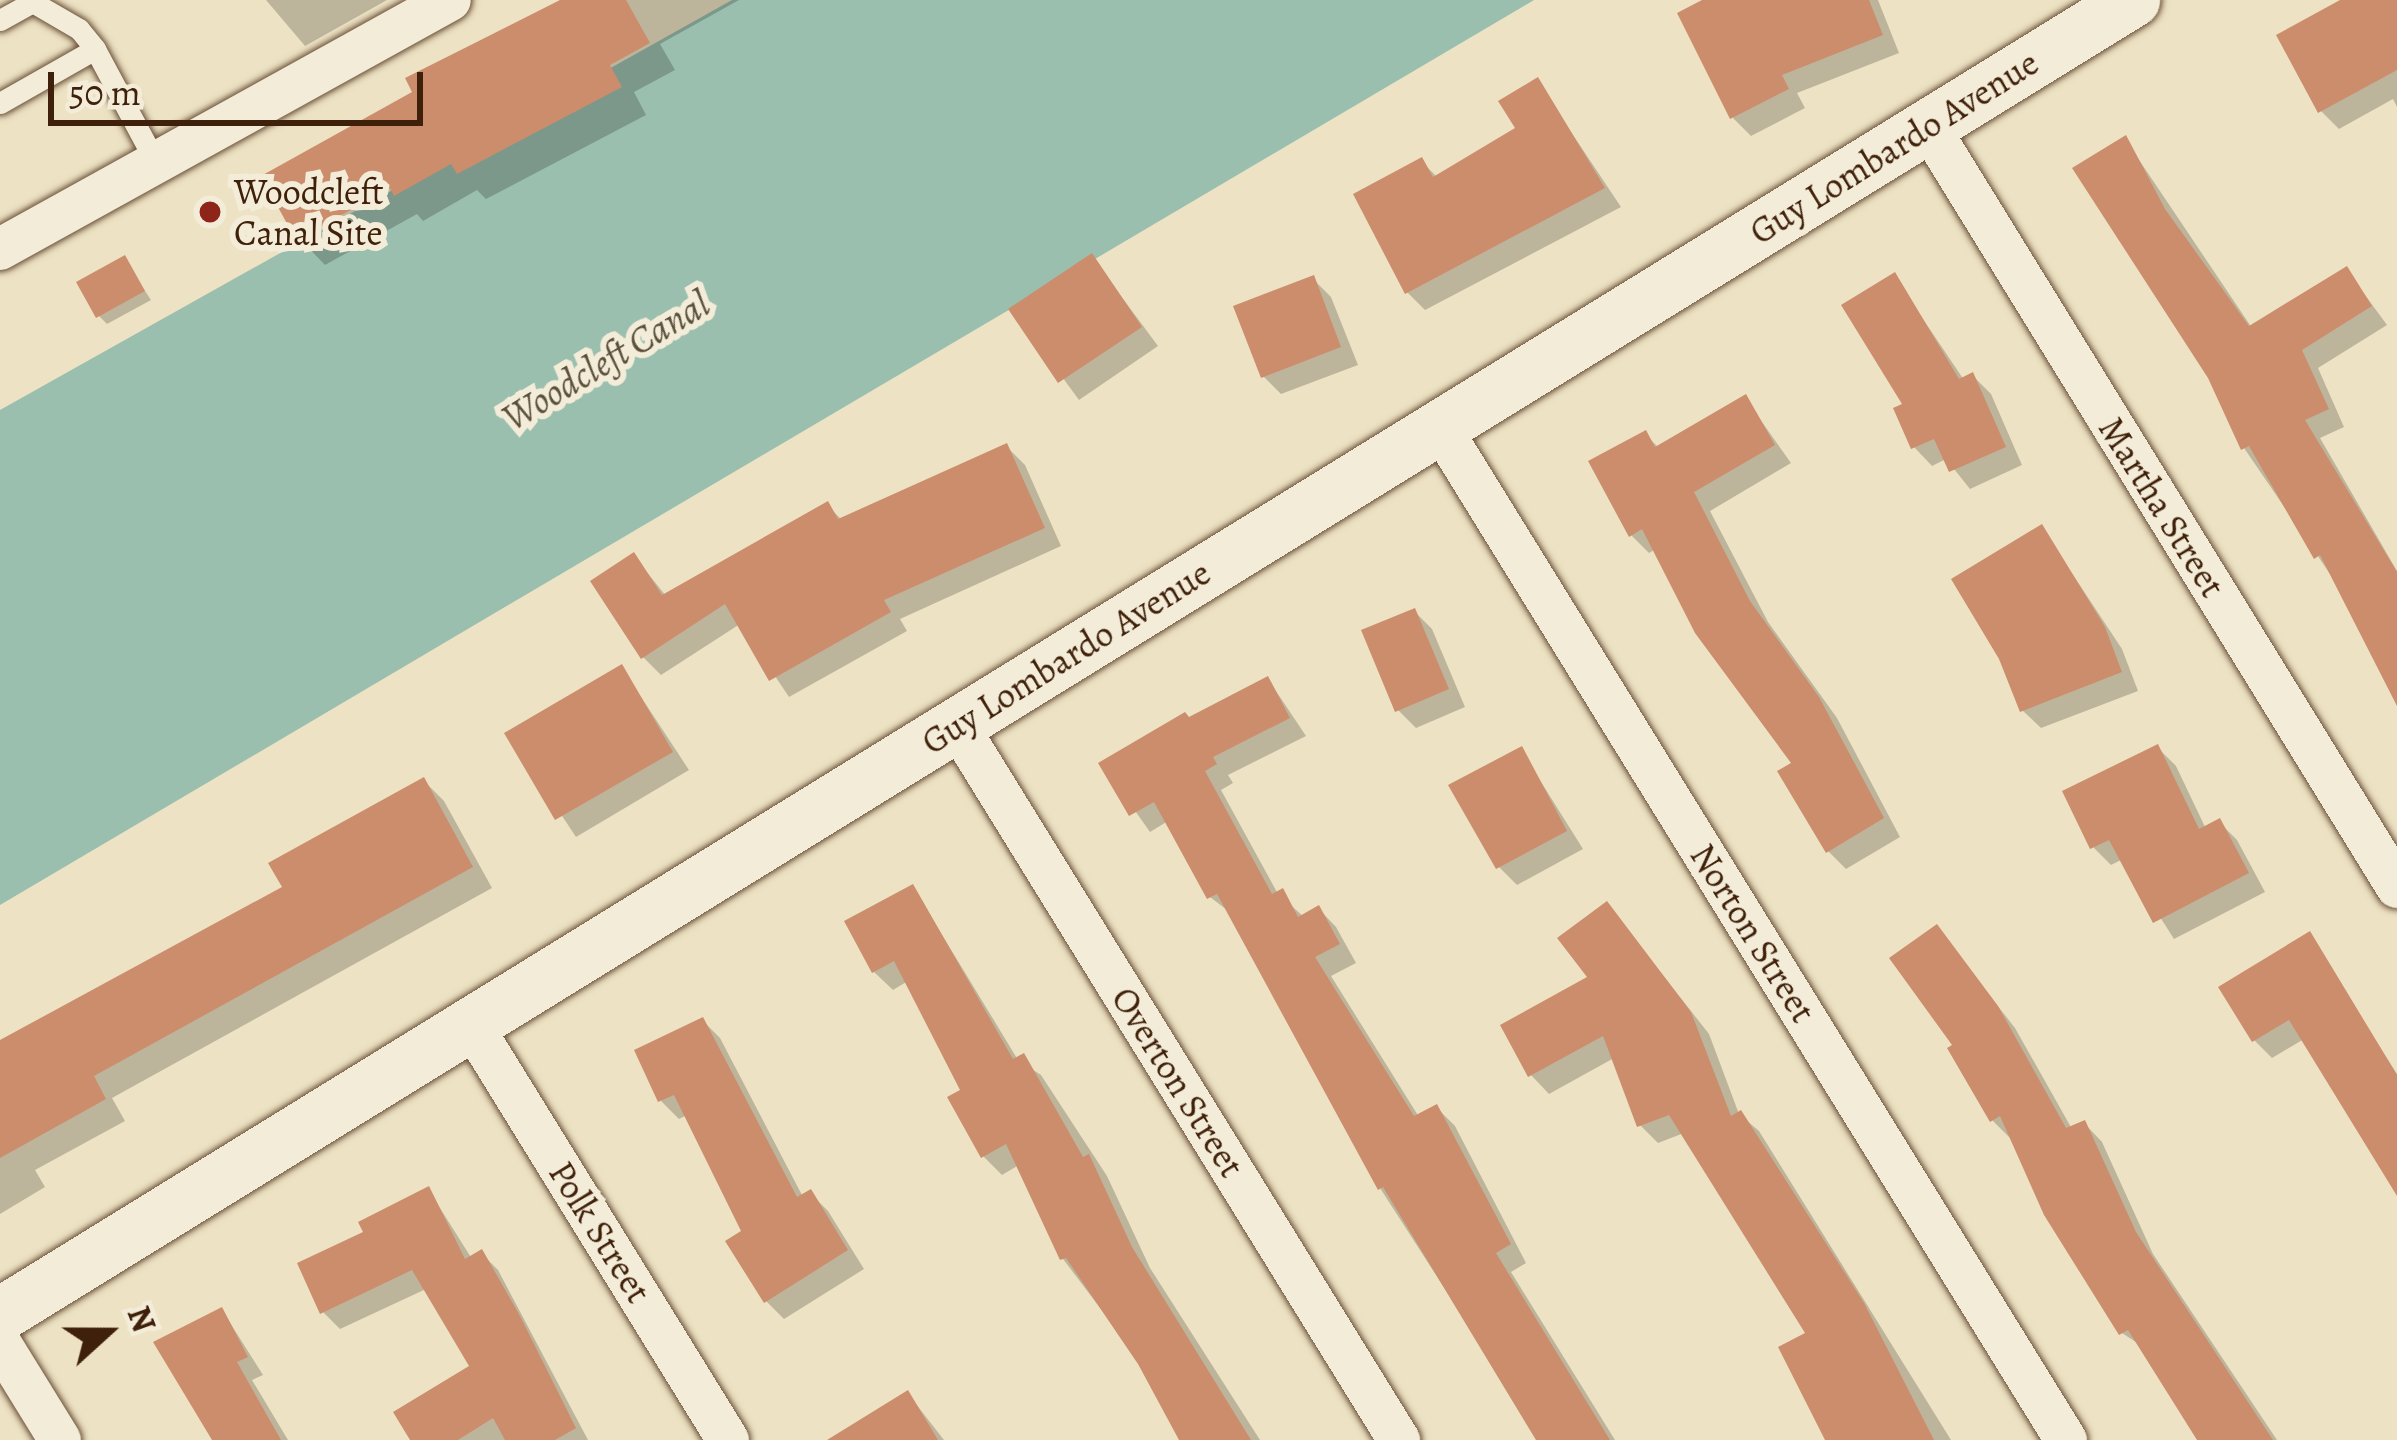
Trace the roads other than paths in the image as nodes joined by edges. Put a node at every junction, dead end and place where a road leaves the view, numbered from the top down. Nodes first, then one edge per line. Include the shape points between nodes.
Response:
1 (451, 0) edge
2 (2133, 0) edge
3 (31, 1) edge
4 (0, 20) edge
5 (95, 49) junction
6 (0, 104) edge
7 (1928, 126) junction
8 (156, 163) junction
9 (0, 249) edge
10 (1440, 427) junction
11 (957, 724) junction
12 (2397, 887) edge
13 (471, 1024) junction
14 (0, 1316) edge
15 (0, 1343) edge
16 (60, 1440) edge
17 (728, 1440) edge
18 (1399, 1440) edge
19 (2066, 1440) edge

1 - 8 street
2 - 7 street, Guy Lombardo Avenue
3 - 4 lane
3 - 5 lane via 79,29
5 - 6 lane
5 - 8 lane
7 - 10 street, Guy Lombardo Avenue
7 - 12 street, Martha Street
8 - 9 street
10 - 11 street, Guy Lombardo Avenue
10 - 19 street, Norton Street
11 - 13 street, Guy Lombardo Avenue
11 - 18 street, Overton Street
13 - 14 street, Guy Lombardo Avenue
13 - 17 street, Polk Street
15 - 16 street

